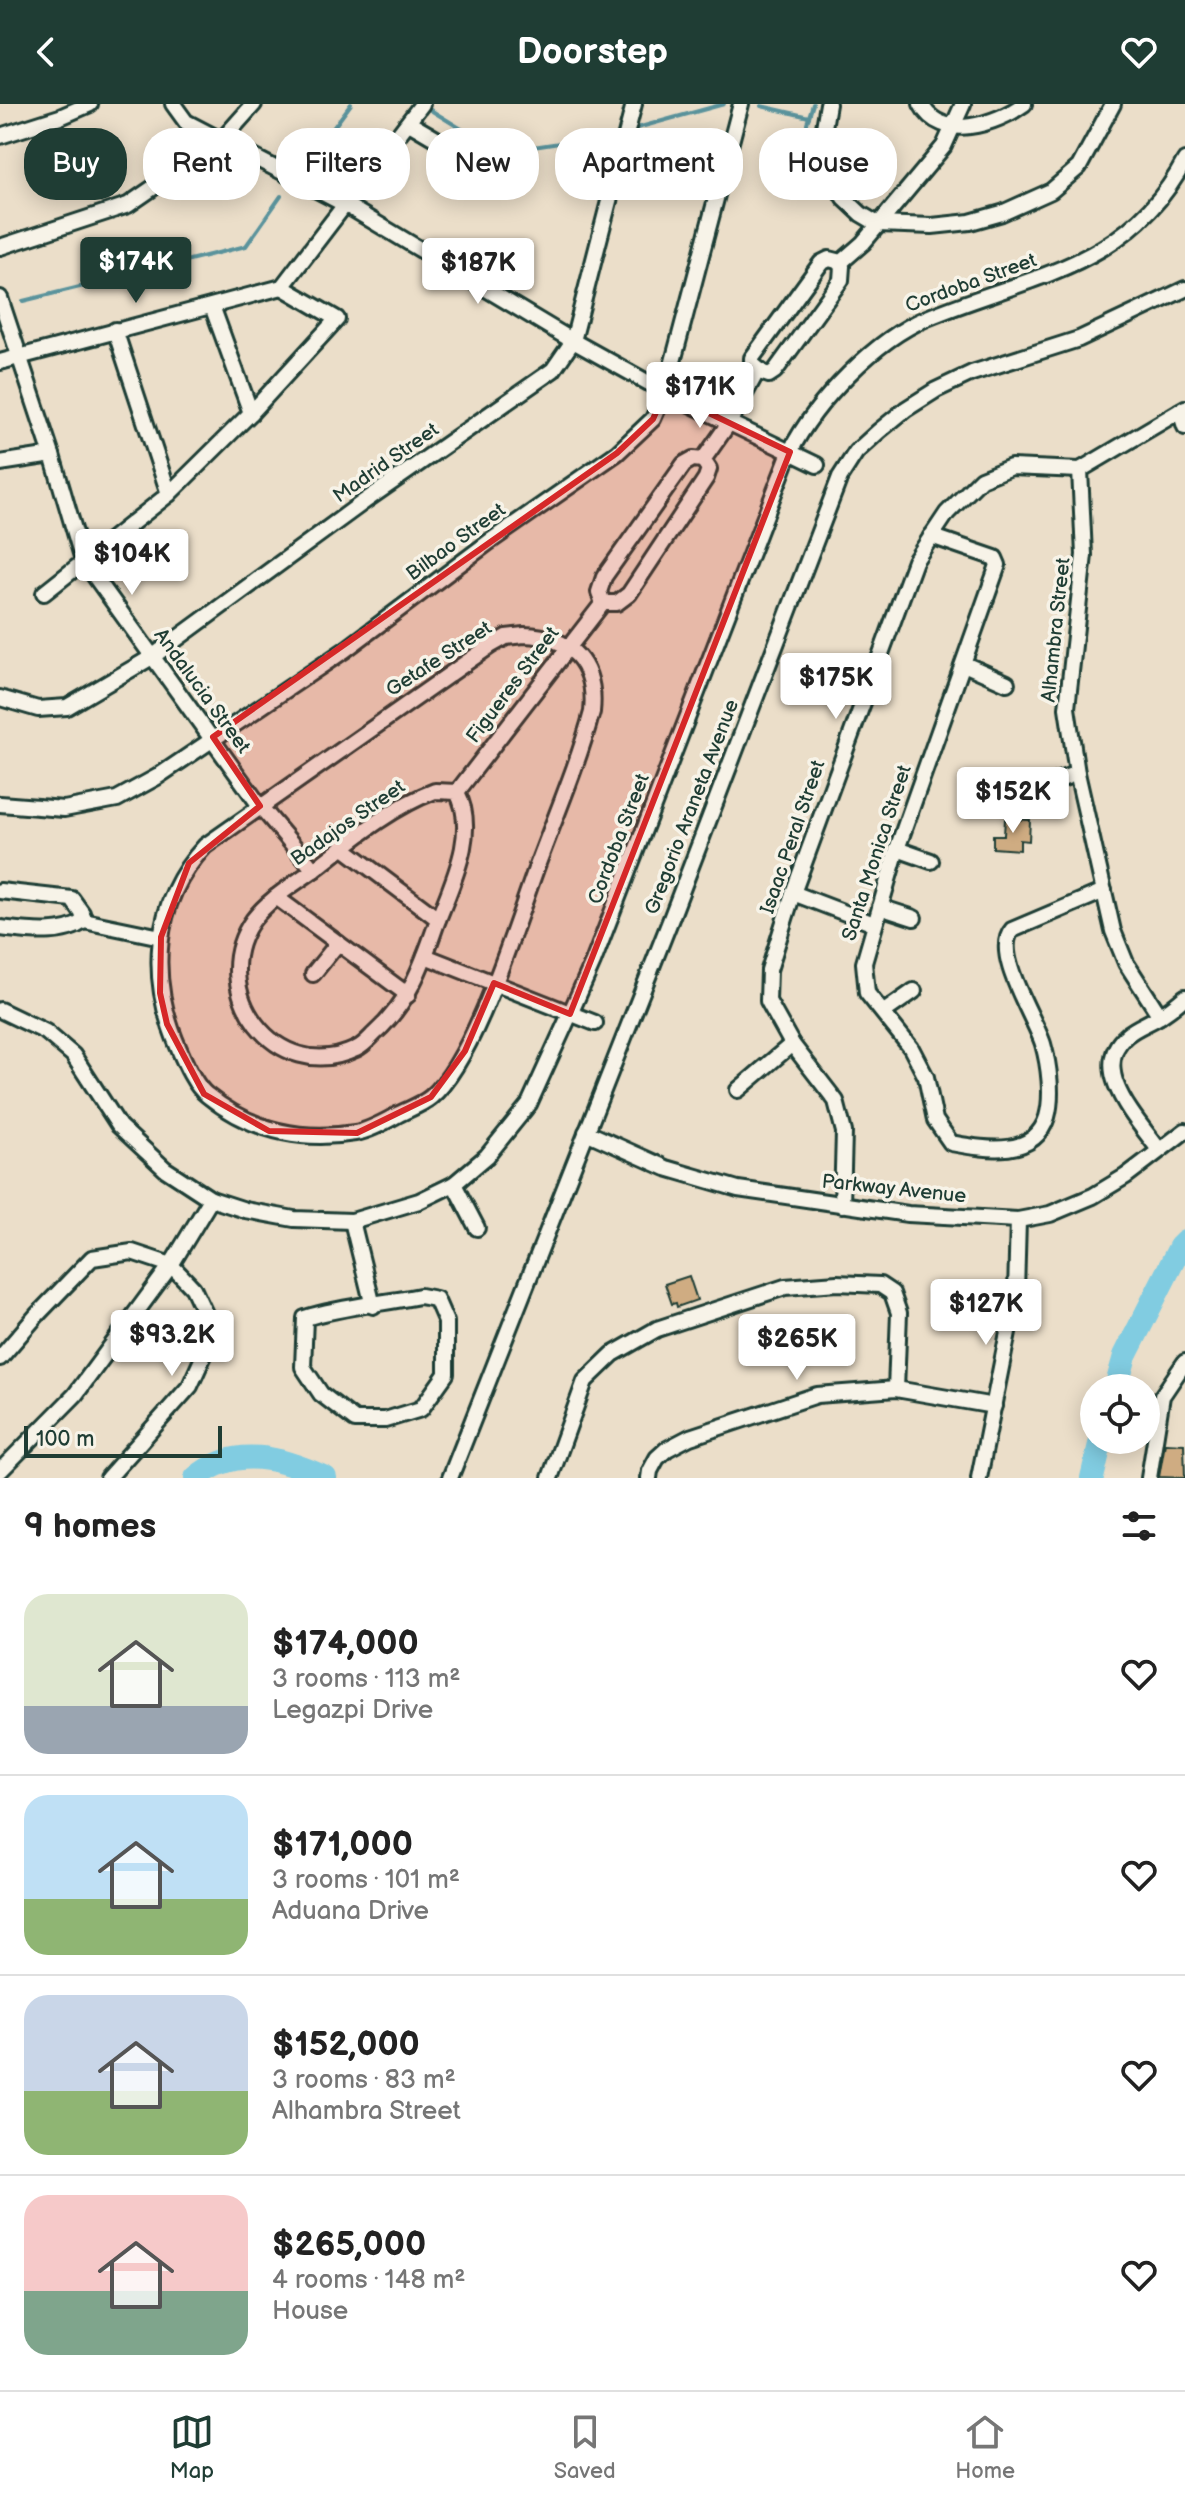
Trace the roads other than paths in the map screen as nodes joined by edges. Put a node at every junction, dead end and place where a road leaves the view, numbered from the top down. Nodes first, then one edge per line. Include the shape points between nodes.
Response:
1 (90, 104) edge
2 (173, 104) edge
3 (254, 104) edge
4 (422, 104) edge
5 (634, 104) edge
6 (828, 104) edge
7 (921, 104) edge
8 (963, 104) edge
9 (1024, 104) edge
10 (1113, 104) edge
11 (58, 111) edge
12 (740, 112) edge
13 (409, 123) junction
14 (952, 126) junction
15 (197, 128) edge
16 (233, 128) edge
17 (426, 133) edge
18 (0, 136) edge
19 (1185, 160) edge
20 (260, 161) edge
21 (143, 195) edge
22 (346, 205) junction
23 (878, 224) junction
24 (0, 247) edge
25 (840, 263) junction
26 (282, 287) junction
27 (1185, 289) edge
28 (0, 298) edge
29 (212, 306) junction
30 (115, 330) junction
31 (573, 341) junction
32 (18, 357) junction
33 (0, 362) edge
34 (758, 370) junction
35 (665, 392) junction
36 (1183, 409) edge
37 (251, 413) junction
38 (729, 423) junction
39 (1185, 427) edge
40 (790, 452) junction
41 (52, 455) junction
42 (703, 460) junction
43 (0, 463) edge
44 (817, 465) dead end
45 (1080, 470) junction
46 (169, 494) junction
47 (931, 536) junction
48 (83, 560) junction
49 (44, 593) dead end
50 (603, 603) junction
51 (567, 646) junction
52 (152, 657) junction
53 (964, 664) junction
54 (1007, 683) dead end
55 (0, 698) edge
56 (213, 737) junction
57 (1077, 773) junction
58 (457, 792) junction
59 (1026, 793) dead end
60 (0, 804) edge
61 (260, 806) junction
62 (342, 847) junction
63 (897, 849) junction
64 (931, 861) dead end
65 (314, 870) junction
66 (0, 891) edge
67 (1104, 891) junction
68 (793, 893) junction
69 (276, 897) junction
70 (880, 907) junction
71 (914, 918) dead end
72 (438, 919) junction
73 (84, 921) junction
74 (874, 924) junction
75 (0, 928) edge
76 (161, 937) junction
77 (338, 943) junction
78 (425, 956) junction
79 (313, 974) dead end
80 (494, 983) junction
81 (914, 991) dead end
82 (408, 995) junction
83 (1185, 997) edge
84 (0, 1010) edge
85 (884, 1012) junction
86 (570, 1014) junction
87 (1160, 1016) junction
88 (595, 1023) dead end
89 (792, 1044) junction
90 (738, 1090) dead end
91 (1185, 1131) edge
92 (586, 1132) junction
93 (1159, 1150) junction
94 (454, 1184) junction
95 (211, 1199) junction
96 (842, 1205) junction
97 (1018, 1220) junction
98 (352, 1221) junction
99 (477, 1228) dead end
100 (171, 1265) junction
101 (373, 1306) junction
102 (0, 1358) edge
103 (1185, 1362) edge
104 (896, 1389) junction
105 (994, 1406) junction
106 (0, 1471) edge
107 (454, 1477) edge
108 (108, 1478) edge
109 (550, 1478) edge
110 (649, 1478) edge
111 (979, 1478) edge
112 (1149, 1478) edge

1 - 11 street
2 - 15 street
3 - 16 street
4 - 13 street
5 - 31 street, Madrid Street
6 - 23 street via 821,145 824,164 844,198
7 - 14 street via 935,121
8 - 14 street
9 - 14 street via 992,122
10 - 23 street via 1079,167 1051,191 970,222
11 - 18 street
12 - 35 street, Bilbao Street
13 - 17 street
13 - 22 street
14 - 23 street via 944,146
19 - 40 street, Cordoba Street via 1129,230 1082,261 904,329 826,396
20 - 22 street
21 - 24 street via 128,205
22 - 26 street
22 - 31 street
23 - 25 street
25 - 34 street via 841,280 775,371 766,375
25 - 34 street, Figueres Street via 821,263 752,358
26 - 29 street
26 - 37 street via 337,319
27 - 92 street, Gregorio Araneta Avenue via 1079,339 936,390 856,452 840,477
28 - 32 street, Andalucia Street
29 - 30 street
29 - 37 street
30 - 32 street
30 - 46 street
31 - 35 street
31 - 52 street, Madrid Street via 553,370
32 - 33 street
32 - 41 street, Andalucia Street
34 - 38 street, Figueres Street
35 - 38 street
35 - 56 street, Bilbao Street via 653,419 617,453 345,650
36 - 39 street
36 - 45 street
37 - 46 street
38 - 40 street
38 - 42 street, Figueres Street
40 - 44 street
40 - 86 street, Cordoba Street
41 - 43 street
41 - 48 street, Andalucia Street
42 - 50 street, Figueres Street via 684,464 613,565 601,584
42 - 50 street, Figueres Street via 709,469 706,478 629,594 617,603
45 - 47 street, Isaac Peral Street via 1011,467 981,479
45 - 57 street, Alhambra Street via 1084,555 1067,708
46 - 48 street
47 - 53 street, Santa Monica Street via 995,558 998,565
47 - 68 street, Isaac Peral Street via 915,561
48 - 49 street
48 - 52 street, Andalucia Street
50 - 51 street, Figueres Street
51 - 58 street, Figueres Street
51 - 61 street, Getafe Street via 541,635 506,637
51 - 80 street, Getafe Street via 591,679 592,712
52 - 55 street, Madrid Street via 67,707 38,709
52 - 56 street, Andalucia Street
53 - 54 street
53 - 63 street, Santa Monica Street
56 - 60 street, Bilbao Street via 117,799 64,809
56 - 61 street, Andalucia Street
57 - 59 street
57 - 67 street, Alhambra Street
58 - 62 street, Badajos Street via 422,796
58 - 72 street, Badajos Street via 466,830
61 - 65 street, Andalucia Street
61 - 76 street, Getafe Street via 189,863 174,889
62 - 65 street, Badajos Street
62 - 72 street
63 - 64 street
63 - 70 street, Santa Monica Street
65 - 69 street, Badajos Street
66 - 73 street via 72,899
67 - 85 street, Santa Monica Street via 1007,936 1010,967 1043,1046 1048,1075 1050,1106 1044,1127 1033,1140 1013,1148 951,1143 935,1120 926,1077
67 - 87 street, Alhambra Street via 1126,963
68 - 74 street
68 - 89 street, Isaac Peral Street via 769,970 768,1001
69 - 77 street
69 - 82 street, Badajos Street via 253,921 238,961 239,992 247,1015 265,1036 284,1050 330,1057 358,1048
70 - 71 street
70 - 74 street, Santa Monica Street
72 - 78 street, Badajos Street
73 - 75 street via 58,931
73 - 76 street
74 - 85 street, Santa Monica Street via 865,980 867,993
76 - 80 street, Getafe Street via 160,993 183,1058 204,1094 269,1131 357,1133 431,1097 465,1051
77 - 79 street
77 - 82 street
78 - 80 street
78 - 82 street, Badajos Street
80 - 86 street
81 - 85 street
83 - 87 street
84 - 95 street, Cordoba Street via 46,1032 73,1055 119,1126 165,1169
86 - 88 street
86 - 94 street, Cordoba Street via 529,1104 487,1156
87 - 93 street via 1128,1034 1113,1068 1113,1084
89 - 90 street
89 - 96 street, Isaac Peral Street via 836,1101 844,1132
91 - 93 street, Parkway Avenue
92 - 96 street, Parkway Avenue via 699,1180
92 - 107 street, Gregorio Araneta Avenue
93 - 97 street, Parkway Avenue via 1093,1196 1050,1214
94 - 98 street, Cordoba Street via 419,1201
94 - 99 street
95 - 98 street, Cordoba Street via 294,1219
95 - 100 street
96 - 97 street, Parkway Avenue
97 - 105 street via 1016,1292
98 - 101 street
100 - 102 street via 132,1252 92,1258
100 - 106 street via 75,1395
100 - 108 street via 193,1288 214,1333 190,1386
101 - 101 street via 337,1308 305,1318 303,1367 321,1394 355,1420 385,1420 421,1409 446,1374 446,1322 436,1299 420,1296
103 - 112 street via 1162,1396
104 - 105 street
104 - 109 street via 899,1313 892,1293 880,1285 785,1287 657,1329 613,1354 585,1381
104 - 110 street via 817,1395 690,1437 657,1458
105 - 111 street

